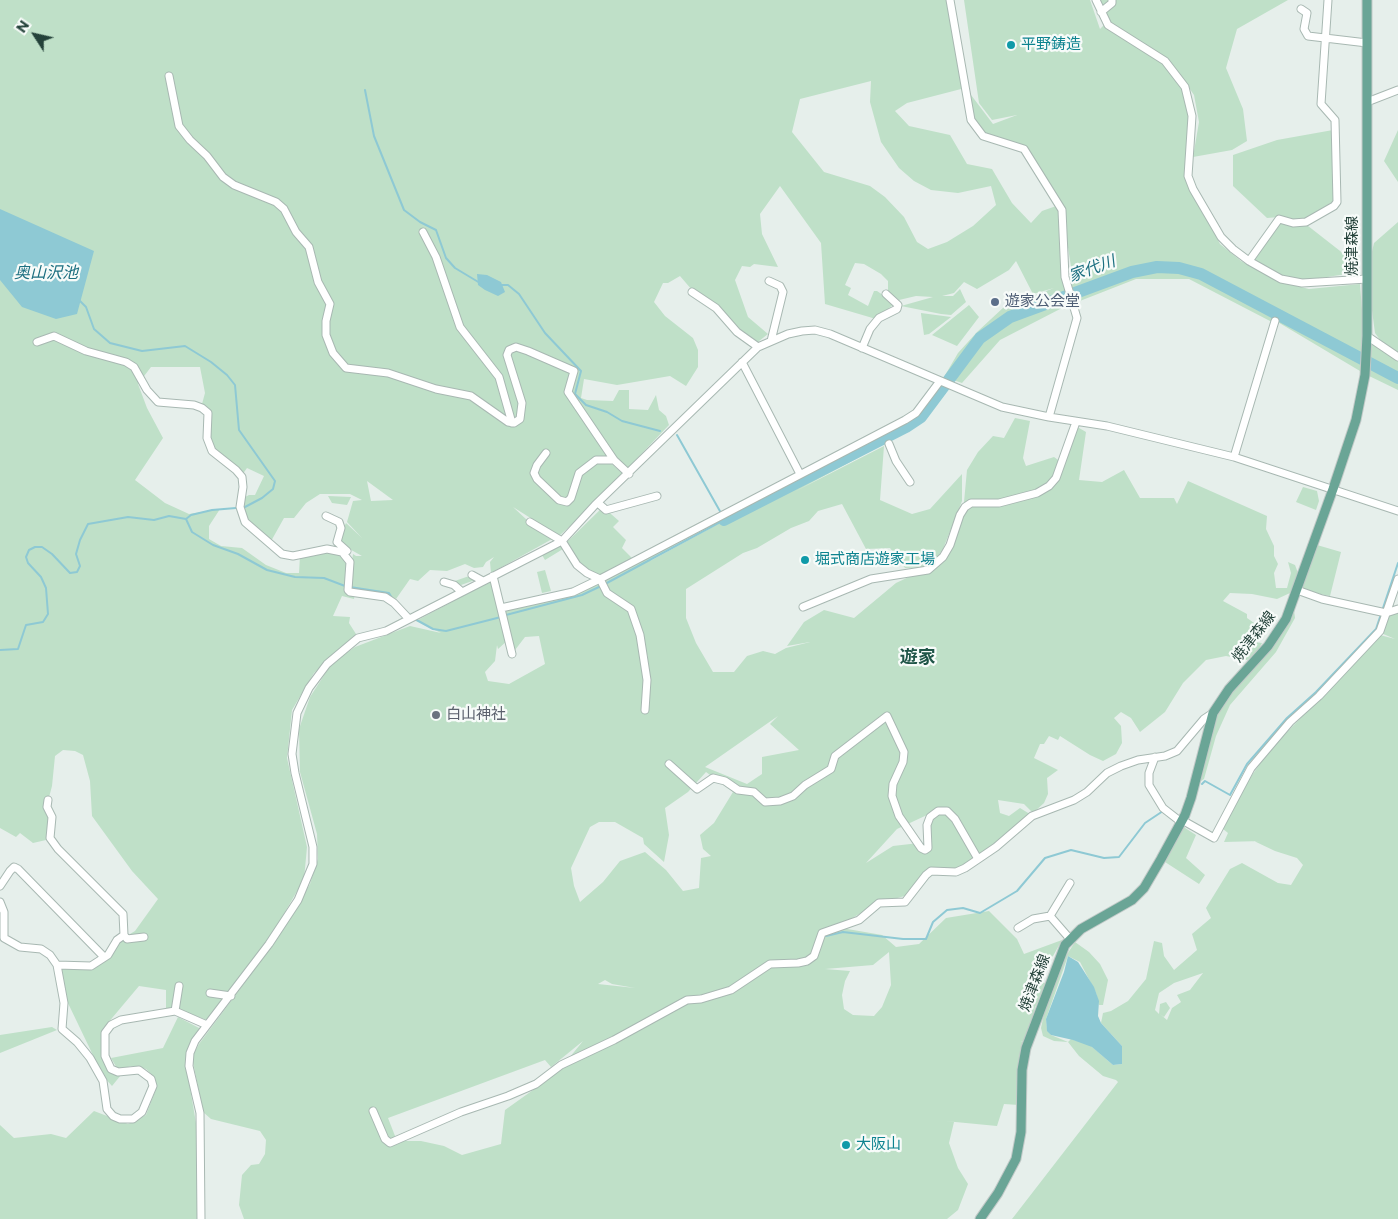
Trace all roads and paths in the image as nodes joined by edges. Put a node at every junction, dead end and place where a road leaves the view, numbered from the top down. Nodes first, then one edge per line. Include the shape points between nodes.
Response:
1 (950, 0) edge
2 (1096, 0) edge
3 (1112, 0) edge
4 (1328, 0) edge
5 (1367, 0) edge
6 (1301, 9) dead end
7 (1101, 12) junction
8 (1326, 37) junction
9 (1367, 43) junction
10 (169, 76) dead end
11 (1398, 90) edge
12 (1367, 102) junction
13 (423, 232) dead end
14 (1249, 261) junction
15 (1367, 278) junction
16 (769, 280) dead end
17 (692, 292) dead end
18 (886, 294) dead end
19 (1276, 321) dead end
20 (1367, 336) junction
21 (771, 341) junction
22 (37, 342) dead end
23 (758, 347) junction
24 (862, 348) junction
25 (1398, 357) edge
26 (742, 362) junction
27 (940, 381) junction
28 (1049, 417) junction
29 (1076, 422) junction
30 (512, 423) junction
31 (889, 444) dead end
32 (546, 453) dead end
33 (1234, 457) junction
34 (614, 460) junction
35 (629, 474) junction
36 (800, 474) junction
37 (910, 482) dead end
38 (1333, 489) junction
39 (657, 496) dead end
40 (598, 503) junction
41 (1398, 511) edge
42 (326, 516) dead end
43 (530, 522) dead end
44 (562, 541) junction
45 (350, 562) junction
46 (472, 575) dead end
47 (493, 576) junction
48 (1398, 579) edge
49 (600, 580) junction
50 (483, 581) junction
51 (444, 582) dead end
52 (1297, 590) junction
53 (462, 592) junction
54 (803, 607) dead end
55 (1398, 609) edge
56 (501, 610) junction
57 (1385, 613) junction
58 (412, 618) junction
59 (512, 654) dead end
60 (645, 710) dead end
61 (1213, 713) junction
62 (1155, 758) junction
63 (669, 764) dead end
64 (48, 800) dead end
65 (1181, 821) junction
66 (978, 860) junction
67 (1070, 883) dead end
68 (0, 886) edge
69 (0, 902) edge
70 (1050, 916) junction
71 (1018, 928) dead end
72 (124, 934) junction
73 (144, 937) dead end
74 (1070, 939) junction
75 (104, 957) junction
76 (57, 965) junction
77 (179, 986) dead end
78 (210, 993) dead end
79 (231, 996) junction
80 (175, 1011) junction
81 (207, 1025) junction
82 (374, 1111) dead end
83 (201, 1219) edge
84 (980, 1219) edge

1 - 28 street via 971,120 982,136 1024,149 1059,205 1063,218 1068,287 1077,318
2 - 7 street
3 - 7 street
4 - 8 street
5 - 9 main road, 焼津森線
6 - 8 street via 1307,13 1304,29 1308,36
7 - 14 street via 1108,25 1165,61 1185,87 1192,116 1187,164 1190,182 1221,237
8 - 9 street
8 - 14 street via 1321,104 1335,120 1337,202 1306,222 1279,219
9 - 12 main road, 焼津森線
10 - 30 street via 179,126 190,140 223,177 284,209 296,232 309,247 318,282 330,304 326,335 333,353 346,368 388,373 436,389 471,396
11 - 12 street
12 - 15 main road, 焼津森線
13 - 30 street via 436,257 460,328 499,377
14 - 15 street via 1281,279 1302,283
15 - 20 main road, 焼津森線
16 - 21 street via 780,286 783,292
17 - 23 street via 716,308 737,332
18 - 24 street via 898,305 897,309 880,318 870,329
19 - 33 street
20 - 25 street
20 - 38 main road, 焼津森線 via 1365,375 1356,420
21 - 23 street
21 - 24 street via 788,334 815,330
22 - 45 street via 54,336 86,351 126,362 134,367 158,402 202,408 208,413 207,438 212,451 242,477 240,507 245,522 282,554 293,556 336,549
23 - 26 street
24 - 27 street
26 - 35 street
26 - 36 street
27 - 28 street via 1002,407
27 - 36 street via 916,413
28 - 29 street
29 - 33 street via 1107,426
29 - 54 street via 1056,478 1049,486 999,503 971,503 965,507 950,545 928,570 872,578
30 - 34 street via 520,419 522,403 507,355 516,347 574,371 568,392
31 - 37 street
32 - 34 street via 534,473 559,500 567,502 579,474 596,460
33 - 38 street
34 - 35 street
35 - 40 street
36 - 49 street
38 - 41 street
38 - 52 main road, 焼津森線
39 - 40 street via 606,510
40 - 44 street
42 - 45 street via 340,522 337,542 350,552
43 - 44 street
44 - 47 street
44 - 49 street via 578,565
45 - 58 street via 348,586 355,594 385,597
46 - 50 street
47 - 50 street
47 - 56 street
48 - 57 street
49 - 56 street via 573,592
49 - 60 street via 607,593 631,609 635,616 647,680
50 - 53 street
51 - 53 street
52 - 57 street
52 - 61 main road, 焼津森線 via 1279,631 1228,689
53 - 58 street
55 - 57 street
56 - 59 street
57 - 65 street via 1380,631 1320,696 1290,722 1251,768 1214,838
58 - 79 street via 351,643 327,664 302,700 294,726 292,754 313,847 312,864 298,900
61 - 62 street via 1177,751
61 - 65 main road, 焼津森線 via 1191,798
62 - 65 street via 1149,773 1149,786 1163,808
62 - 66 street via 1121,766 1074,800 1032,816
63 - 66 street via 697,789 713,778 738,790 754,792 765,802 780,801 794,796 831,769 835,756 887,716 904,752 892,796 899,816 925,850 928,848 930,817 938,811 947,811
64 - 72 street via 47,807 52,816 50,838 123,914
65 - 74 main road, 焼津森線 via 1144,888 1132,900 1081,929
66 - 82 street via 956,872 931,871 905,902 879,903 859,920 822,933 814,956 807,961 770,964 731,990 687,1000 561,1065 536,1084 508,1096 461,1112 390,1143 385,1139
67 - 70 street
68 - 75 street via 14,867 18,869
69 - 76 street via 4,912 4,938 20,947 41,949
70 - 71 street via 1033,919
70 - 74 street
72 - 73 street via 132,940
72 - 75 street
74 - 84 main road, 焼津森線 via 1026,1048 1022,1070 1021,1132 1016,1159
75 - 76 street via 90,966
76 - 80 street via 64,1003 62,1030 90,1058 103,1081 107,1109 120,1119 133,1120 142,1112 153,1086 151,1079 139,1070 118,1072 111,1069 105,1056 105,1033 111,1024 121,1020
77 - 80 street
78 - 79 street
79 - 81 street
80 - 81 street
81 - 83 street via 192,1048 189,1066 200,1114

